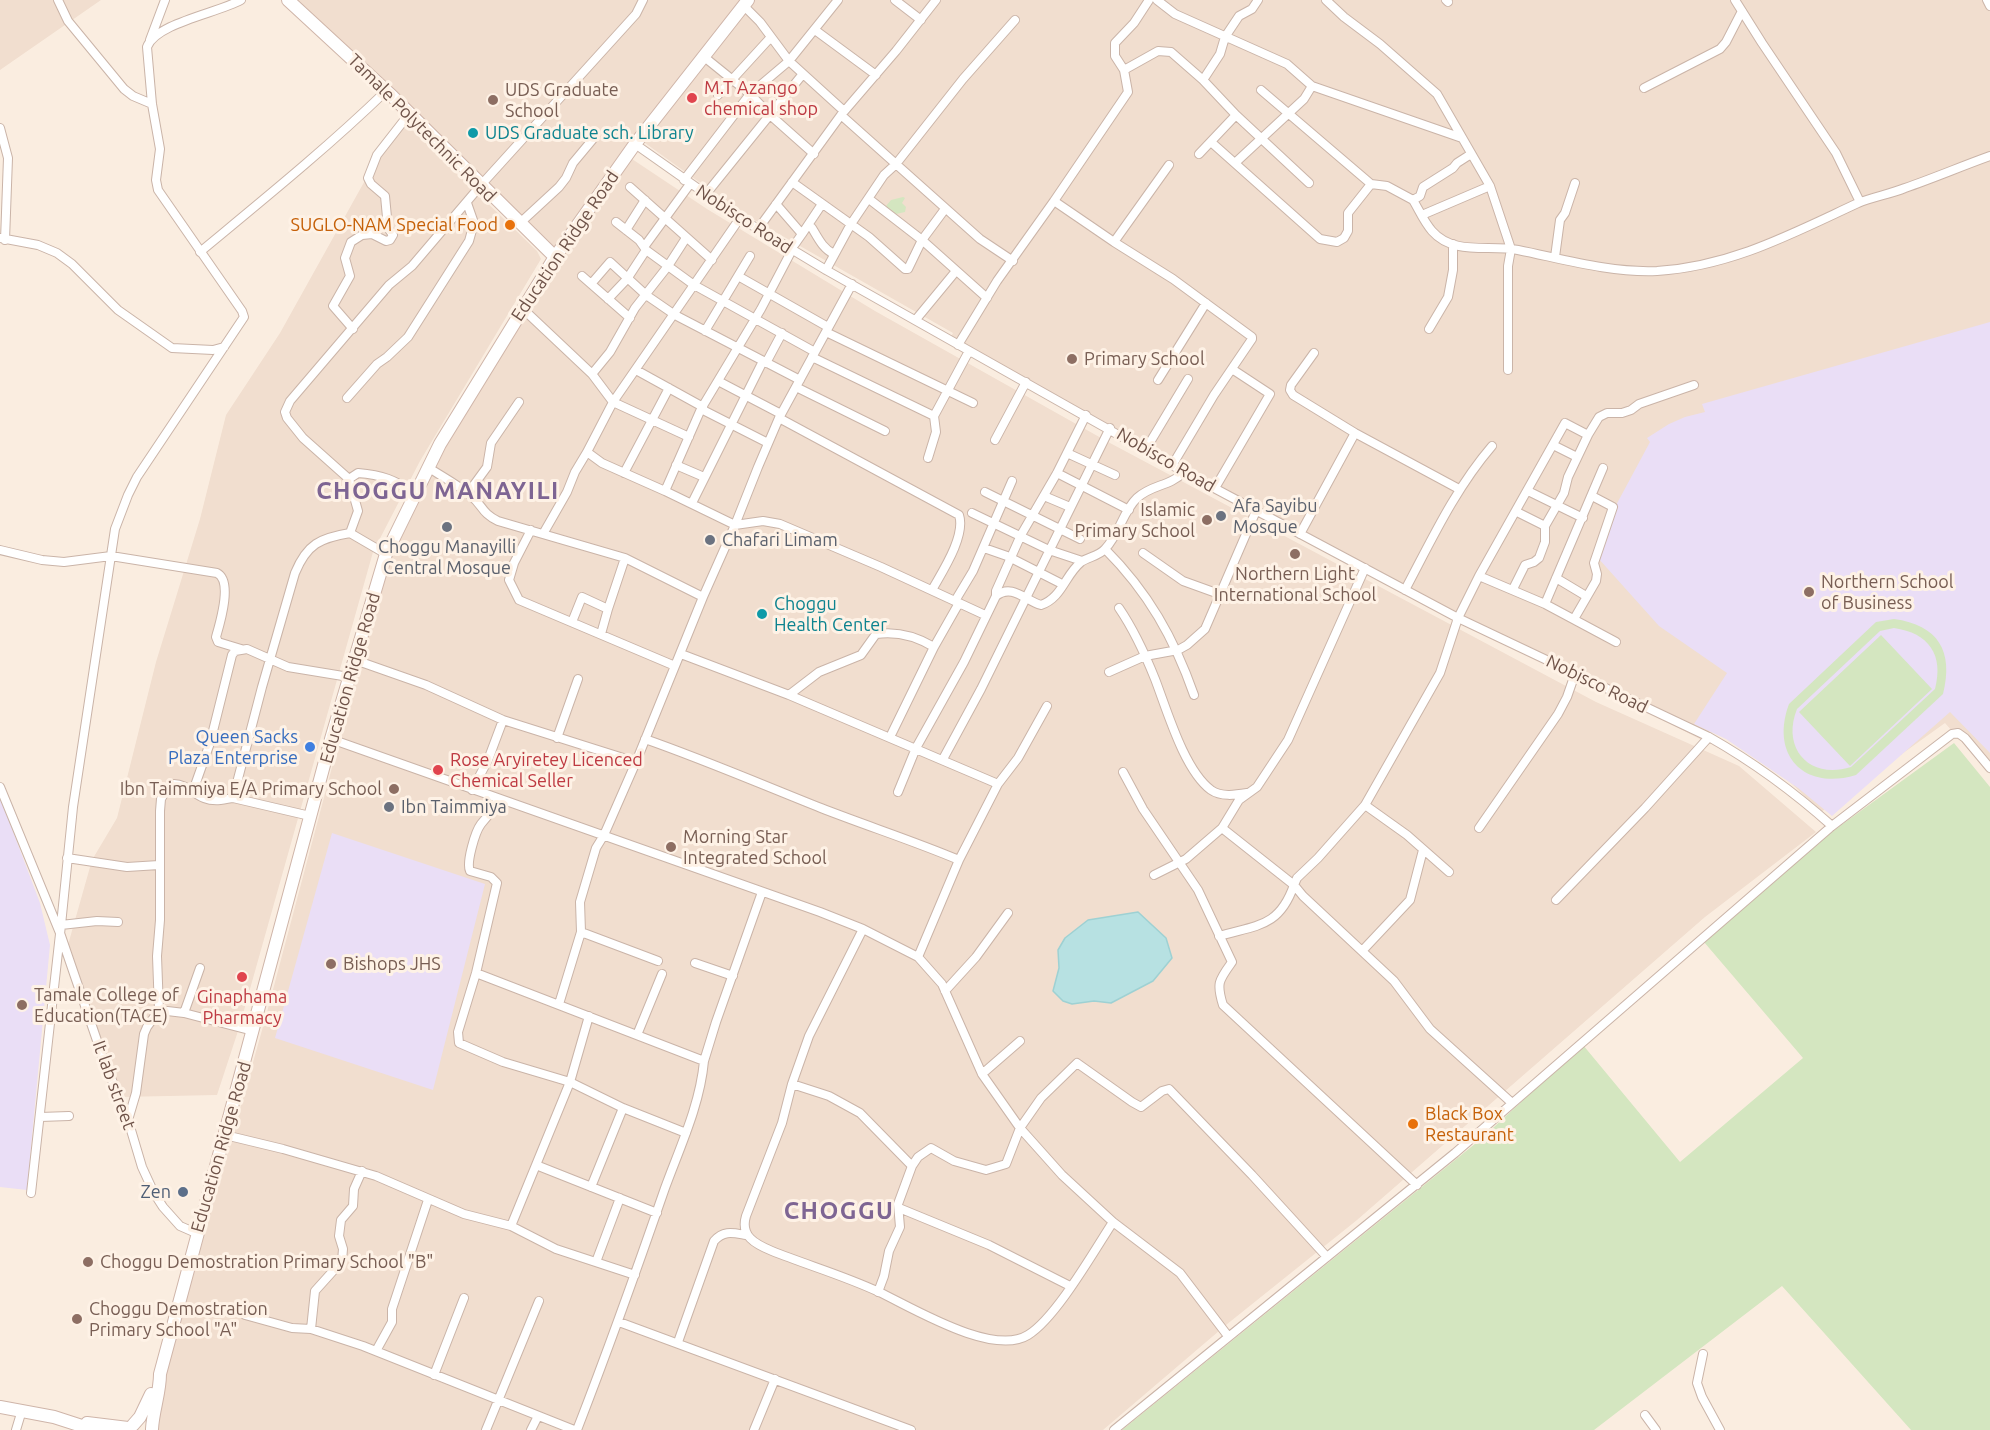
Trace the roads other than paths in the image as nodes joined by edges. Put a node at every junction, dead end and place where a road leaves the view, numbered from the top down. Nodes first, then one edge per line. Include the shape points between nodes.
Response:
1 (58, 0) edge
2 (165, 0) edge
3 (241, 0) edge
4 (288, 0) edge
5 (644, 0) edge
6 (838, 0) edge
7 (895, 0) edge
8 (936, 0) edge
9 (1149, 0) edge
10 (1156, 0) edge
11 (1258, 0) edge
12 (1326, 0) edge
13 (1736, 0) edge
14 (1987, 0) edge
15 (746, 3) edge
16 (1990, 6) edge
17 (1742, 11) junction
18 (921, 20) junction
19 (1015, 20) dead end
20 (815, 30) junction
21 (771, 37) junction
22 (1225, 37) junction
23 (150, 41) junction
24 (703, 56) junction
25 (789, 61) junction
26 (1124, 70) junction
27 (802, 75) junction
28 (876, 75) junction
29 (732, 78) junction
30 (1203, 80) junction
31 (1312, 86) junction
32 (1644, 88) dead end
33 (1261, 90) dead end
34 (386, 91) junction
35 (750, 94) junction
36 (718, 95) dead end
37 (152, 104) junction
38 (843, 113) junction
39 (409, 114) junction
40 (769, 114) junction
41 (1288, 114) junction
42 (1236, 115) junction
43 (0, 128) edge
44 (1462, 138) junction
45 (593, 139) dead end
46 (1262, 140) junction
47 (1211, 142) junction
48 (635, 144) junction
49 (814, 153) junction
50 (1199, 154) dead end
51 (1471, 154) junction
52 (1990, 156) edge
53 (1235, 163) junction
54 (896, 165) junction
55 (1169, 165) dead end
56 (687, 182) junction
57 (792, 182) junction
58 (1309, 183) dead end
59 (1575, 183) dead end
60 (1371, 184) junction
61 (481, 185) junction
62 (1490, 186) junction
63 (630, 187) dead end
64 (706, 194) junction
65 (869, 199) junction
66 (645, 200) junction
67 (1413, 200) junction
68 (1054, 201) junction
69 (1860, 202) junction
70 (467, 203) junction
71 (776, 204) junction
72 (822, 204) junction
73 (945, 208) junction
74 (1422, 215) junction
75 (740, 218) junction
76 (665, 219) junction
77 (616, 222) dead end
78 (520, 223) junction
79 (850, 224) junction
80 (812, 228) dead end
81 (758, 229) junction
82 (626, 230) junction
83 (801, 234) junction
84 (686, 238) junction
85 (2, 239) edge
86 (922, 240) junction
87 (1114, 242) junction
88 (1453, 244) junction
89 (794, 247) junction
90 (645, 249) junction
91 (1512, 249) junction
92 (200, 252) junction
93 (834, 254) junction
94 (750, 256) dead end
95 (555, 257) junction
96 (1555, 257) junction
97 (712, 260) junction
98 (1013, 261) junction
99 (668, 266) junction
100 (826, 270) junction
101 (956, 271) junction
102 (582, 276) dead end
103 (738, 276) junction
104 (627, 279) junction
105 (591, 284) junction
106 (852, 284) junction
107 (694, 285) junction
108 (769, 293) junction
109 (646, 295) junction
110 (987, 298) junction
111 (608, 299) junction
112 (723, 300) junction
113 (1206, 303) junction
114 (522, 308) junction
115 (675, 315) junction
116 (918, 317) dead end
117 (630, 318) junction
118 (755, 318) junction
119 (353, 329) junction
120 (827, 329) junction
121 (1429, 329) dead end
122 (705, 331) junction
123 (782, 333) junction
124 (958, 345) junction
125 (224, 347) junction
126 (736, 347) junction
127 (969, 351) junction
128 (1314, 353) dead end
129 (814, 354) junction
130 (765, 362) junction
131 (1232, 369) junction
132 (636, 370) junction
133 (1508, 370) dead end
134 (592, 374) junction
135 (1188, 379) dead end
136 (1158, 380) dead end
137 (718, 381) junction
138 (1026, 382) junction
139 (798, 383) junction
140 (1694, 385) dead end
141 (669, 388) junction
142 (947, 391) junction
143 (745, 397) junction
144 (347, 398) dead end
145 (519, 402) dead end
146 (614, 402) junction
147 (973, 403) dead end
148 (702, 408) junction
149 (1086, 415) junction
150 (780, 416) junction
151 (934, 416) junction
152 (652, 419) junction
153 (731, 424) junction
154 (1110, 428) junction
155 (885, 431) dead end
156 (1355, 433) junction
157 (1588, 435) junction
158 (689, 437) junction
159 (995, 440) dead end
160 (768, 443) junction
161 (1553, 445) junction
162 (1492, 446) dead end
163 (1146, 449) junction
164 (587, 452) junction
165 (1067, 453) junction
166 (1577, 457) junction
167 (928, 458) dead end
168 (1092, 464) junction
169 (1173, 464) junction
170 (676, 465) junction
171 (429, 468) junction
172 (1603, 468) dead end
173 (1184, 471) junction
174 (624, 472) junction
175 (1057, 473) junction
176 (1115, 475) dead end
177 (704, 477) junction
178 (349, 479) junction
179 (1012, 481) dead end
180 (1080, 486) junction
181 (1215, 488) junction
182 (1460, 489) junction
183 (665, 491) junction
184 (1528, 491) junction
185 (985, 492) dead end
186 (468, 493) junction
187 (415, 494) junction
188 (1044, 496) junction
189 (1592, 496) junction
190 (1004, 502) junction
191 (692, 503) junction
192 (1557, 505) junction
193 (1070, 507) junction
194 (1129, 510) junction
195 (1256, 511) junction
196 (1516, 512) junction
197 (972, 513) dead end
198 (1034, 515) junction
199 (1582, 518) junction
200 (735, 525) junction
201 (994, 525) junction
202 (1545, 526) junction
203 (1060, 528) junction
204 (531, 530) junction
205 (350, 533) junction
206 (543, 534) junction
207 (1300, 534) junction
208 (1021, 535) junction
209 (1080, 539) dead end
210 (984, 548) junction
211 (1105, 549) junction
212 (0, 550) edge
213 (1049, 550) junction
214 (1143, 553) dead end
215 (386, 554) junction
216 (111, 556) junction
217 (625, 558) junction
218 (1010, 559) junction
219 (1082, 561) junction
220 (1365, 568) junction
221 (1037, 573) junction
222 (1479, 576) junction
223 (1556, 578) junction
224 (1060, 583) dead end
225 (1513, 589) junction
226 (932, 590) junction
227 (1405, 590) junction
228 (1220, 594) junction
229 (996, 596) junction
230 (1586, 596) junction
231 (703, 597) junction
232 (1025, 598) junction
233 (957, 602) junction
234 (1545, 604) junction
235 (1119, 608) dead end
236 (608, 609) junction
237 (985, 615) junction
238 (1458, 618) junction
239 (1574, 619) junction
240 (572, 622) junction
241 (601, 634) junction
242 (1616, 642) dead end
243 (934, 647) junction
244 (241, 649) junction
245 (1178, 650) junction
246 (681, 654) junction
247 (1145, 656) junction
248 (271, 659) junction
249 (355, 660) junction
250 (675, 666) junction
251 (1109, 672) dead end
252 (1575, 674) junction
253 (349, 677) junction
254 (578, 679) dead end
255 (789, 695) junction
256 (1194, 695) dead end
257 (1047, 706) dead end
258 (503, 720) junction
259 (892, 733) dead end
260 (1709, 737) junction
261 (557, 738) junction
262 (331, 739) junction
263 (645, 739) junction
264 (916, 748) junction
265 (943, 759) junction
266 (636, 762) junction
267 (1990, 768) edge
268 (1123, 772) dead end
269 (998, 784) junction
270 (0, 787) edge
271 (472, 790) junction
272 (193, 791) junction
273 (898, 792) dead end
274 (1247, 793) junction
275 (233, 798) junction
276 (498, 800) junction
277 (1365, 805) junction
278 (310, 816) junction
279 (1832, 826) junction
280 (1222, 828) junction
281 (1479, 828) dead end
282 (604, 835) junction
283 (1423, 850) junction
284 (67, 858) junction
285 (959, 860) junction
286 (1181, 862) junction
287 (159, 865) junction
288 (1449, 872) dead end
289 (1154, 875) dead end
290 (1294, 885) junction
291 (762, 892) junction
292 (1556, 900) dead end
293 (1008, 913) dead end
294 (118, 922) dead end
295 (61, 929) junction
296 (863, 929) junction
297 (581, 932) junction
298 (1219, 936) junction
299 (1362, 951) junction
300 (918, 957) junction
301 (658, 961) dead end
302 (695, 963) dead end
303 (200, 968) dead end
304 (476, 973) junction
305 (662, 974) dead end
306 (733, 976) junction
307 (945, 991) junction
308 (559, 1004) junction
309 (159, 1010) junction
310 (184, 1013) junction
311 (589, 1016) junction
312 (253, 1031) junction
313 (638, 1035) junction
314 (1020, 1041) dead end
315 (704, 1061) junction
316 (982, 1074) junction
317 (570, 1082) junction
318 (792, 1084) junction
319 (1512, 1103) junction
320 (623, 1108) junction
321 (69, 1116) dead end
322 (40, 1118) junction
323 (128, 1120) junction
324 (1020, 1128) junction
325 (686, 1133) junction
326 (225, 1135) junction
327 (536, 1165) junction
328 (912, 1166) junction
329 (362, 1171) junction
330 (1417, 1185) junction
331 (591, 1187) junction
332 (31, 1193) dead end
333 (620, 1198) junction
334 (428, 1200) junction
335 (899, 1208) junction
336 (657, 1213) junction
337 (1113, 1222) junction
338 (511, 1226) junction
339 (196, 1233) junction
340 (746, 1235) junction
341 (1327, 1257) junction
342 (596, 1262) junction
343 (635, 1275) junction
344 (1070, 1286) junction
345 (878, 1292) junction
346 (464, 1298) dead end
347 (539, 1301) dead end
348 (245, 1315) dead end
349 (619, 1322) junction
350 (311, 1329) junction
351 (1228, 1336) junction
352 (678, 1342) junction
353 (376, 1351) junction
354 (1703, 1354) dead end
355 (160, 1374) junction
356 (434, 1375) junction
357 (775, 1379) junction
358 (500, 1401) junction
359 (0, 1407) edge
360 (22, 1410) junction
361 (1645, 1415) dead end
362 (538, 1416) junction
363 (68, 1421) junction
364 (129, 1428) edge
365 (153, 1429) edge
366 (16, 1430) edge
367 (94, 1430) edge
368 (486, 1430) edge
369 (531, 1430) edge
370 (576, 1430) edge
371 (754, 1430) edge
372 (911, 1430) edge
373 (1114, 1430) edge
374 (1656, 1430) edge
375 (1720, 1430) edge

1 - 37 street via 68,21 124,89
2 - 23 street
3 - 23 street via 170,26
4 - 34 main road, Tamale Polytechnic Road
5 - 61 street via 636,14
6 - 20 street
7 - 18 street
8 - 18 street
9 - 26 street via 1115,43 1115,56
10 - 22 street via 1175,14
11 - 22 street via 1252,9 1239,16
12 - 44 street via 1437,94
13 - 17 street
14 - 16 street
15 - 21 street
15 - 24 main road, Education Ridge Road
17 - 32 street via 1720,50
17 - 69 street via 1836,153
18 - 28 street
19 - 54 street
20 - 25 street
20 - 28 street
21 - 25 street
21 - 29 street
22 - 30 street via 1220,54
22 - 31 street via 1287,64
23 - 37 street via 147,47
24 - 29 street
24 - 48 main road, Education Ridge Road
25 - 27 street
25 - 35 street
26 - 30 street via 1158,51 1171,52
26 - 68 street via 1128,92
27 - 38 street
27 - 40 street
28 - 38 street
29 - 35 street
29 - 36 street
30 - 42 street
31 - 41 street
31 - 44 street
33 - 41 street
34 - 39 main road, Tamale Polytechnic Road
34 - 92 street via 304,166
35 - 40 street
35 - 56 street
37 - 92 street via 160,149 158,190
38 - 49 street
38 - 54 street
39 - 61 main road, Tamale Polytechnic Road
39 - 119 street via 377,155 368,178 385,196 388,228 393,234 386,241 372,234 362,235 351,242 345,258 350,276 333,306
40 - 49 street
40 - 64 street
41 - 46 street
41 - 60 street
42 - 46 street
42 - 47 street
43 - 85 street via 8,158 8,207
44 - 51 street
45 - 78 street via 560,187
46 - 53 street
46 - 58 street
47 - 50 street
47 - 53 street
48 - 56 street, Nobisco Road
48 - 95 main road, Education Ridge Road
49 - 57 street
51 - 62 street
51 - 67 street via 1423,188
52 - 69 street
53 - 60 street via 1320,239 1337,242 1348,231 1348,213
54 - 65 street via 884,175
54 - 73 street
55 - 87 street
56 - 64 street, Nobisco Road
56 - 76 street
57 - 71 street
57 - 72 street
59 - 96 street via 1560,220
60 - 67 street via 1387,186
61 - 70 street
61 - 78 main road, Tamale Polytechnic Road
62 - 74 street
62 - 91 street
63 - 66 street
64 - 75 street, Nobisco Road
65 - 79 street
65 - 86 street
66 - 76 street
66 - 82 street
67 - 74 street
68 - 87 street
68 - 98 street
69 - 96 street via 1761,248 1702,264 1657,271 1620,270
70 - 119 street
70 - 144 street via 474,223 470,241 408,336
71 - 81 street
71 - 83 street
72 - 79 street
72 - 83 street
73 - 86 street
73 - 98 street
74 - 88 street via 1431,230
75 - 81 street, Nobisco Road
75 - 97 street
76 - 84 street
76 - 90 street
77 - 82 street
78 - 95 main road, Tamale Polytechnic Road
79 - 86 street via 905,269
79 - 93 street
80 - 93 street via 821,244
81 - 89 street, Nobisco Road
82 - 90 street
83 - 89 street
84 - 97 street
84 - 99 street
85 - 125 street via 38,245 57,253 118,310 172,348
86 - 101 street
87 - 113 street
88 - 91 street via 1462,248
88 - 121 street via 1448,297
89 - 100 street, Nobisco Road
89 - 108 street
90 - 99 street
90 - 104 street
91 - 96 street
91 - 133 street via 1508,266
92 - 125 street via 244,317
93 - 100 street
94 - 103 street
95 - 114 main road, Education Ridge Road
97 - 107 street
98 - 110 street
99 - 107 street
99 - 109 street
100 - 106 street, Nobisco Road
101 - 110 street
101 - 116 street
102 - 105 street
103 - 108 street
103 - 112 street
104 - 105 street via 610,262
104 - 109 street
104 - 111 street
105 - 111 street
106 - 120 street
106 - 124 street, Nobisco Road
107 - 112 street
107 - 115 street
108 - 118 street
108 - 120 street
109 - 115 street
109 - 117 street
110 - 124 street
111 - 117 street
112 - 118 street
112 - 122 street
113 - 131 street via 1252,337
113 - 136 street
114 - 134 street
114 - 171 main road, Education Ridge Road
115 - 122 street
115 - 132 street
117 - 134 street
118 - 123 street
118 - 126 street
119 - 178 street via 290,401 285,412 303,438
120 - 129 street
120 - 142 street
122 - 126 street
123 - 129 street
123 - 130 street
124 - 127 street, Nobisco Road
125 - 216 street via 137,477 115,529
126 - 130 street
126 - 137 street
127 - 138 street, Nobisco Road
127 - 142 street
128 - 156 street via 1290,390
129 - 139 street
129 - 151 street
130 - 139 street
130 - 143 street
131 - 169 street
131 - 181 street via 1270,394
132 - 141 street
132 - 146 street
134 - 146 street
135 - 163 street
137 - 143 street
137 - 148 street
138 - 149 street, Nobisco Road
138 - 159 street
139 - 150 street
139 - 155 street
140 - 157 street via 1622,413 1607,413 1599,417
141 - 148 street
141 - 152 street
142 - 147 street
142 - 151 street
143 - 150 street
143 - 153 street
145 - 186 street via 491,443 487,467
146 - 152 street
146 - 164 street
148 - 153 street
148 - 158 street
149 - 154 street, Nobisco Road
149 - 165 street
150 - 160 street
150 - 226 street via 959,515 961,526 950,558
151 - 167 street via 936,432
152 - 158 street
152 - 174 street
153 - 160 street
153 - 177 street
154 - 163 street, Nobisco Road
154 - 168 street
156 - 182 street
156 - 207 street
157 - 161 street via 1565,423
157 - 166 street
158 - 170 street
160 - 200 street
161 - 166 street
161 - 184 street
162 - 182 street
163 - 169 street, Nobisco Road
164 - 174 street
164 - 206 street
165 - 168 street
165 - 175 street
166 - 192 street
168 - 176 street
168 - 180 street
169 - 173 street, Nobisco Road
170 - 177 street
170 - 183 street
171 - 186 street
171 - 187 main road, Education Ridge Road
172 - 189 street
173 - 181 street, Nobisco Road
173 - 194 street via 1176,481 1136,499
174 - 183 street
175 - 180 street
175 - 188 street
177 - 191 street
178 - 187 street via 358,473 381,475
178 - 205 street via 358,511
179 - 190 street
180 - 193 street
180 - 194 street
181 - 195 street, Nobisco Road
182 - 227 street
183 - 191 street
184 - 192 street
184 - 196 street
185 - 190 street
186 - 204 street via 486,515
187 - 215 main road, Education Ridge Road
188 - 193 street
188 - 198 street
189 - 199 street
189 - 230 street via 1613,507 1594,563 1596,581
190 - 198 street
190 - 201 street
191 - 200 street
192 - 199 street
192 - 202 street
193 - 203 street
194 - 211 street
195 - 207 street, Nobisco Road
195 - 228 street
196 - 202 street
196 - 222 street
197 - 201 street
198 - 203 street
198 - 208 street
199 - 223 street
200 - 226 street via 763,521 780,524
200 - 231 street
201 - 208 street
201 - 210 street
202 - 225 street via 1539,558 1525,565
203 - 209 street
203 - 213 street
204 - 206 street
204 - 240 street via 509,580 515,596 525,604
205 - 215 street
205 - 248 street via 327,536 301,558
206 - 217 street
207 - 220 street, Nobisco Road
208 - 213 street
208 - 218 street
210 - 218 street
210 - 233 street
211 - 219 street
211 - 245 street via 1142,590
212 - 216 street via 64,562
213 - 219 street
213 - 221 street
214 - 228 street via 1184,580
215 - 249 main road, Education Ridge Road
216 - 244 street via 222,575 225,591 216,637 218,642
216 - 284 street
217 - 231 street
217 - 236 street
218 - 221 street
218 - 229 street
219 - 232 street via 1049,602 1041,605
220 - 227 street, Nobisco Road
220 - 274 street via 1288,741 1257,787
221 - 224 street
221 - 232 street
222 - 225 street
222 - 238 street
223 - 230 street
223 - 234 street
225 - 234 street
226 - 233 street
227 - 238 street, Nobisco Road
228 - 245 street via 1205,629
229 - 232 street via 1006,590
229 - 237 street
230 - 239 street
231 - 246 street
232 - 265 street
233 - 237 street
233 - 243 street
234 - 239 street
235 - 247 street
236 - 240 street via 582,597
236 - 241 street
237 - 264 street via 964,662
238 - 252 street, Nobisco Road
238 - 277 street via 1440,673
239 - 242 street
240 - 241 street
241 - 250 street
243 - 255 street via 902,634 876,634 861,655 819,672
243 - 259 street
244 - 248 street
244 - 272 street via 232,655 210,743
245 - 247 street
245 - 256 street
246 - 250 street
246 - 255 street
247 - 251 street
247 - 274 street via 1183,751 1202,782 1222,795
248 - 253 street via 279,665
248 - 275 street
249 - 253 main road, Education Ridge Road
249 - 258 street via 426,685
250 - 263 street
252 - 260 street, Nobisco Road
252 - 281 street via 1558,714
253 - 262 main road, Education Ridge Road
254 - 261 street
255 - 264 street
257 - 269 street via 1018,758
258 - 261 street
258 - 271 street
260 - 279 street, Nobisco Road via 1804,801
260 - 292 street
261 - 266 street
262 - 271 street
262 - 278 main road, Education Ridge Road
263 - 266 street
263 - 285 street
264 - 265 street
264 - 273 street
265 - 269 street
266 - 282 street
267 - 279 street via 1965,738 1952,734
268 - 286 street via 1143,809
269 - 285 street
270 - 295 street, It lab street
271 - 276 street
272 - 275 street via 216,801
272 - 287 street via 174,784 161,799
274 - 280 street
275 - 278 street
276 - 282 street
276 - 304 street via 477,834 468,869 497,883
277 - 283 street
277 - 290 street
278 - 312 main road, Education Ridge Road
279 - 319 street
280 - 286 street
280 - 290 street
282 - 291 street
282 - 297 street via 581,895
283 - 288 street
283 - 299 street via 1410,900
284 - 287 street via 127,867
284 - 295 street
285 - 300 street
286 - 289 street
286 - 298 street
287 - 309 street
290 - 298 street via 1269,921
290 - 299 street
291 - 296 street
291 - 306 street
293 - 307 street
294 - 295 street via 97,921
295 - 322 street
295 - 323 street, It lab street via 103,1058
296 - 300 street
296 - 318 street via 809,1036
297 - 301 street
297 - 308 street
298 - 330 street via 1232,962 1218,988 1223,1005
299 - 319 street via 1394,981 1430,1029
300 - 307 street
302 - 306 street
303 - 310 street
304 - 308 street
304 - 317 street via 458,1032 459,1043 503,1062
305 - 313 street
306 - 315 street
307 - 316 street
308 - 311 street
309 - 310 street
309 - 323 street via 144,1034
310 - 312 street
311 - 313 street
311 - 317 street
312 - 326 main road, Education Ridge Road
313 - 315 street
314 - 316 street
315 - 325 street
316 - 324 street
317 - 320 street
317 - 327 street
318 - 328 street via 829,1096 860,1113
318 - 340 street via 782,1123 743,1224
319 - 330 street
320 - 325 street
320 - 331 street
321 - 322 street
322 - 332 street
323 - 339 street, It lab street via 154,1193 180,1226
324 - 328 street via 1006,1164 995,1168 986,1170 961,1163 932,1148 923,1152
324 - 337 street via 1062,1175
324 - 341 street via 1041,1098 1077,1063 1141,1107 1169,1089
325 - 336 street
326 - 329 street
326 - 339 main road, Education Ridge Road
327 - 331 street
327 - 338 street
328 - 335 street
329 - 334 street
329 - 350 street via 352,1206 341,1220 339,1236 344,1257 315,1290
330 - 341 street
331 - 333 street
333 - 336 street
333 - 342 street
334 - 338 street
334 - 353 street via 392,1309 392,1322
335 - 344 street via 989,1245
335 - 345 street via 900,1227
336 - 343 street
337 - 344 street
337 - 351 street via 1180,1273
338 - 342 street via 556,1249
339 - 355 main road, Education Ridge Road
340 - 345 street via 772,1251
340 - 352 street via 726,1232 714,1241
341 - 351 street
342 - 343 street
343 - 349 street
344 - 345 street via 1041,1325 1014,1341 975,1335
346 - 356 street
347 - 358 street
348 - 350 street
349 - 352 street
349 - 370 street
350 - 353 street
351 - 373 street
352 - 357 street
353 - 356 street
354 - 375 street via 1697,1383
355 - 364 main road, Education Ridge Road via 144,1410
355 - 365 main road, Education Ridge Road
356 - 358 street
357 - 371 street
357 - 372 street
358 - 362 street
358 - 368 street
359 - 360 main road
360 - 363 main road
360 - 366 street
361 - 374 street
362 - 369 street
362 - 370 street
363 - 364 main road
363 - 367 main road
364 - 365 main road via 146,1425

